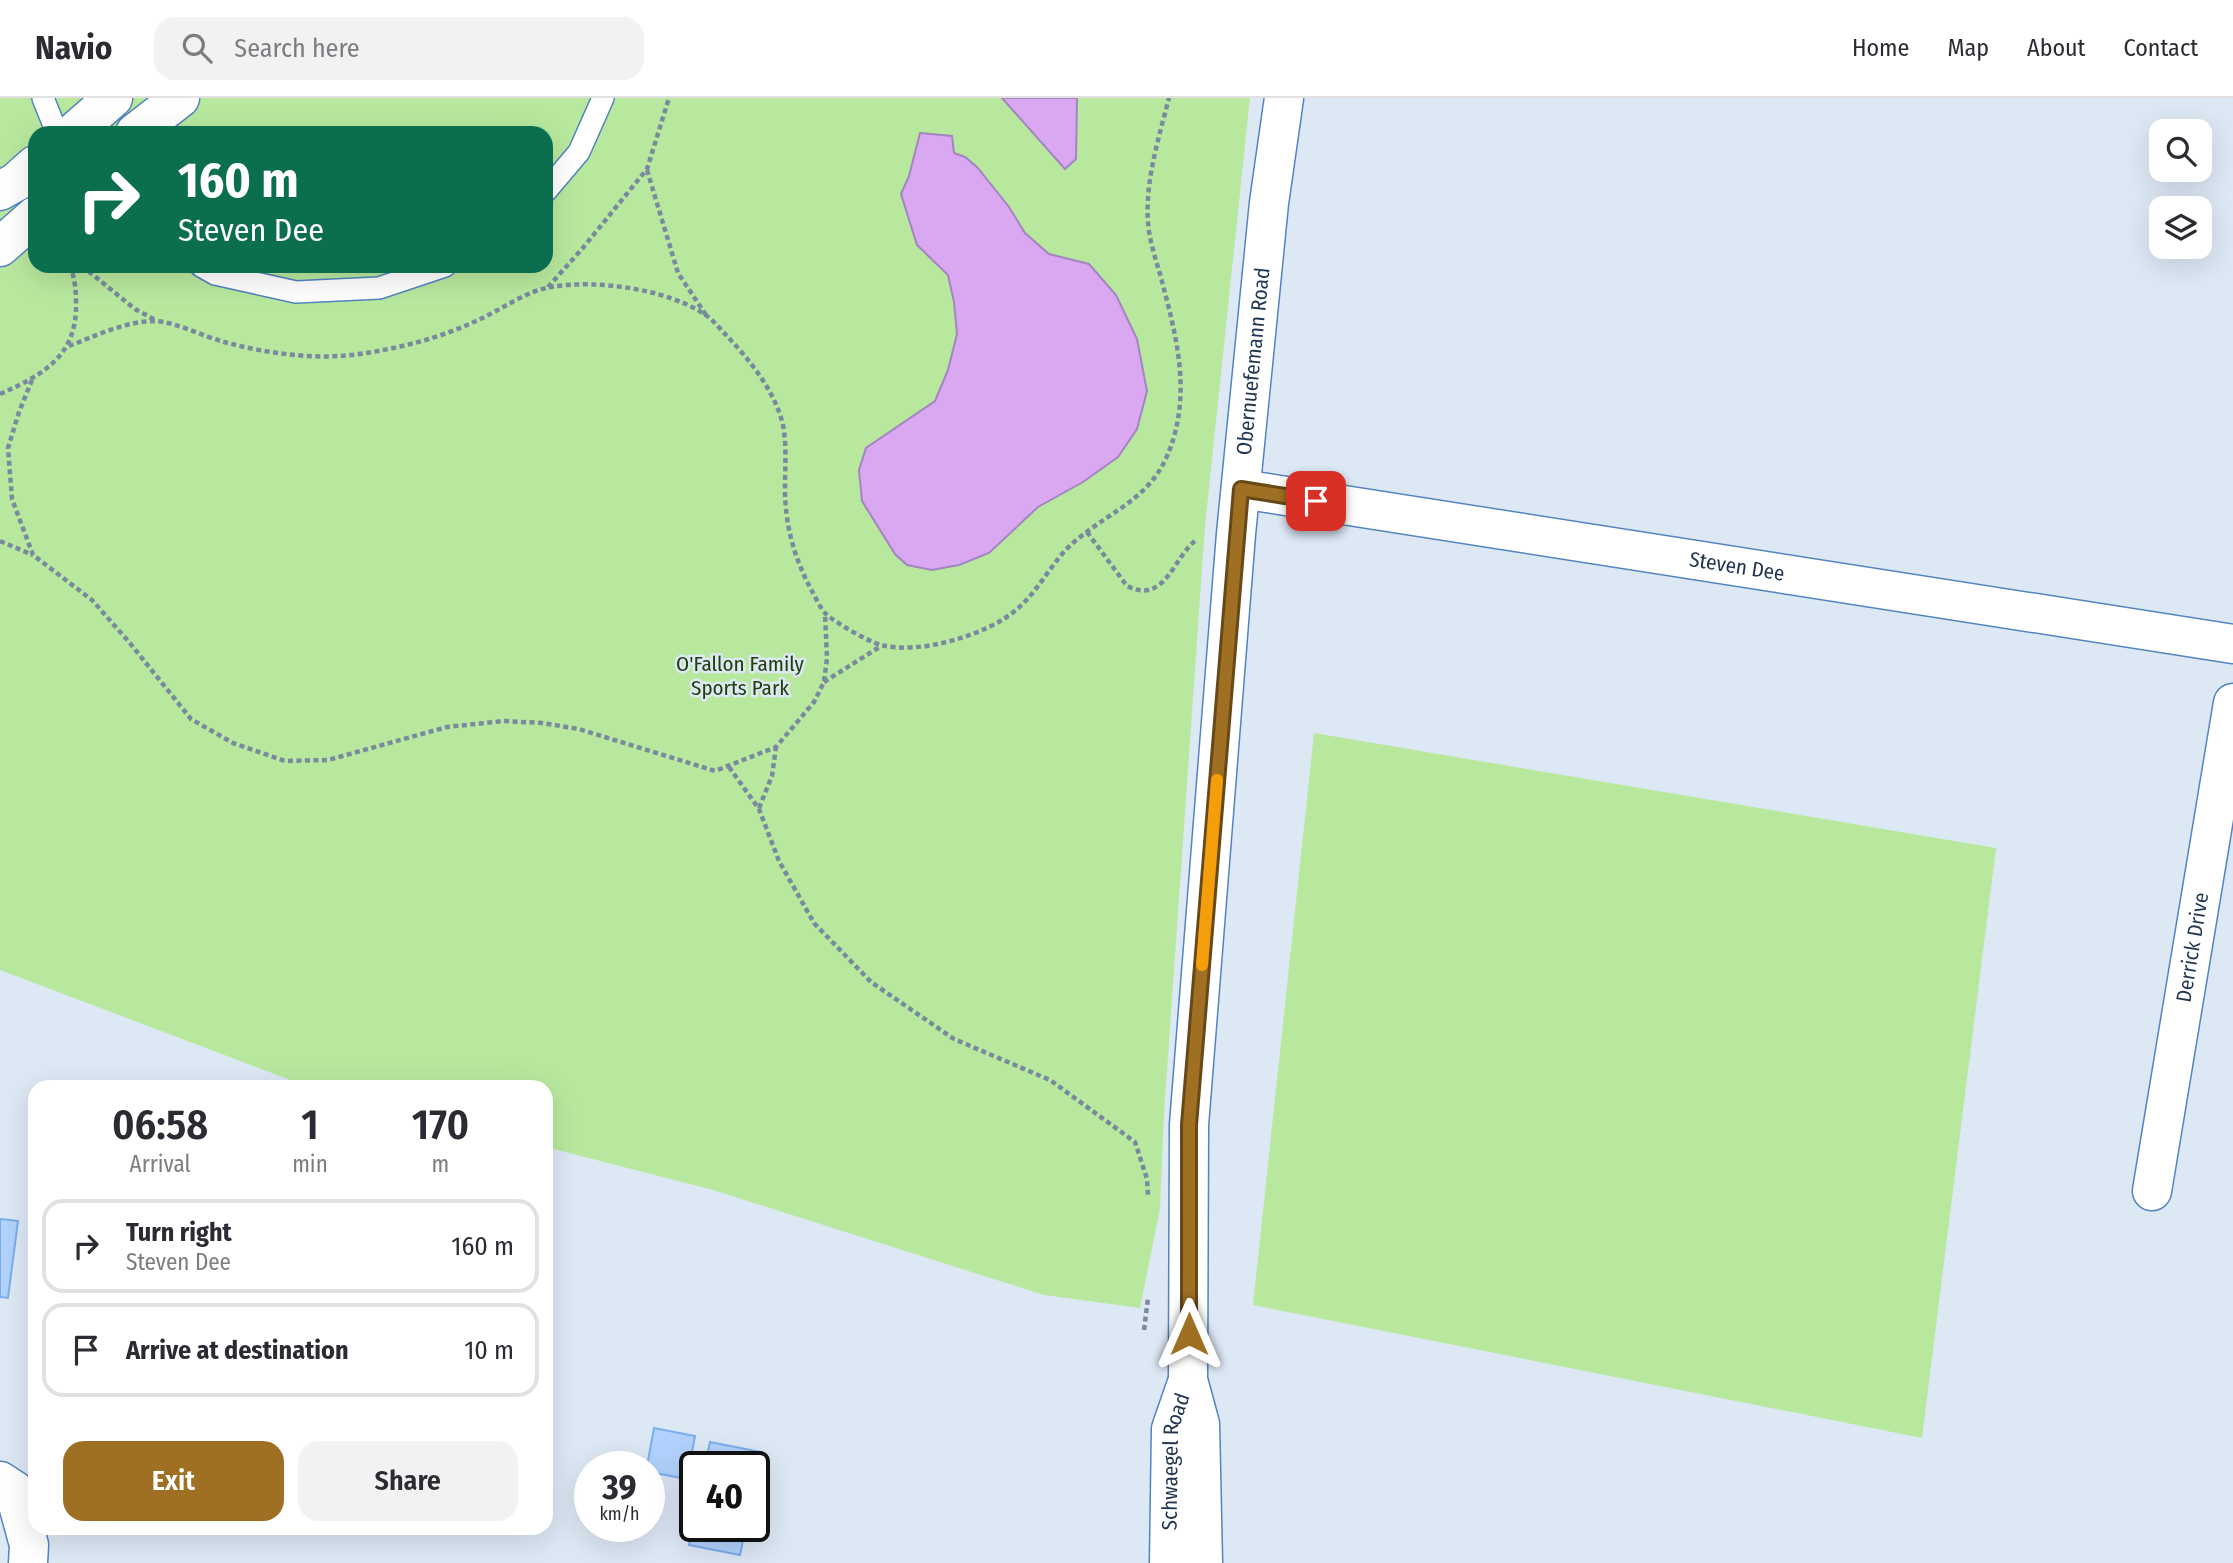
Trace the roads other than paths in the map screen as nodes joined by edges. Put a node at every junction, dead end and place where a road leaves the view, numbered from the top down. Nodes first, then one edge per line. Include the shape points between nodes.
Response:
1 (43, 98) edge
2 (113, 98) edge
3 (180, 98) edge
4 (603, 98) edge
5 (1284, 98) edge
6 (54, 126) edge
7 (81, 126) edge
8 (144, 126) edge
9 (28, 171) edge
10 (553, 183) edge
11 (0, 191) edge
12 (28, 222) edge
13 (0, 247) edge
14 (213, 273) edge
15 (423, 273) edge
16 (1241, 489) junction
17 (2233, 644) edge
18 (2233, 703) edge
19 (2152, 1191) dead end
20 (1188, 1380) junction
21 (0, 1481) edge
22 (28, 1563) edge
23 (1169, 1563) edge
24 (1203, 1563) edge

1 - 6 lane
2 - 7 street
3 - 8 street
4 - 10 lane via 579,152
5 - 16 street, Obernuefemann Road
9 - 11 street
12 - 13 street
14 - 15 lane via 296,292 379,288
16 - 17 street, Steven Dee
16 - 20 street, Obernuefemann Road via 1189,1125
18 - 19 street, Derrick Drive
20 - 23 street, Schwaegel Road via 1171,1429
20 - 24 street, Schwaegel Road via 1200,1424
21 - 22 street via 13,1490 29,1545

